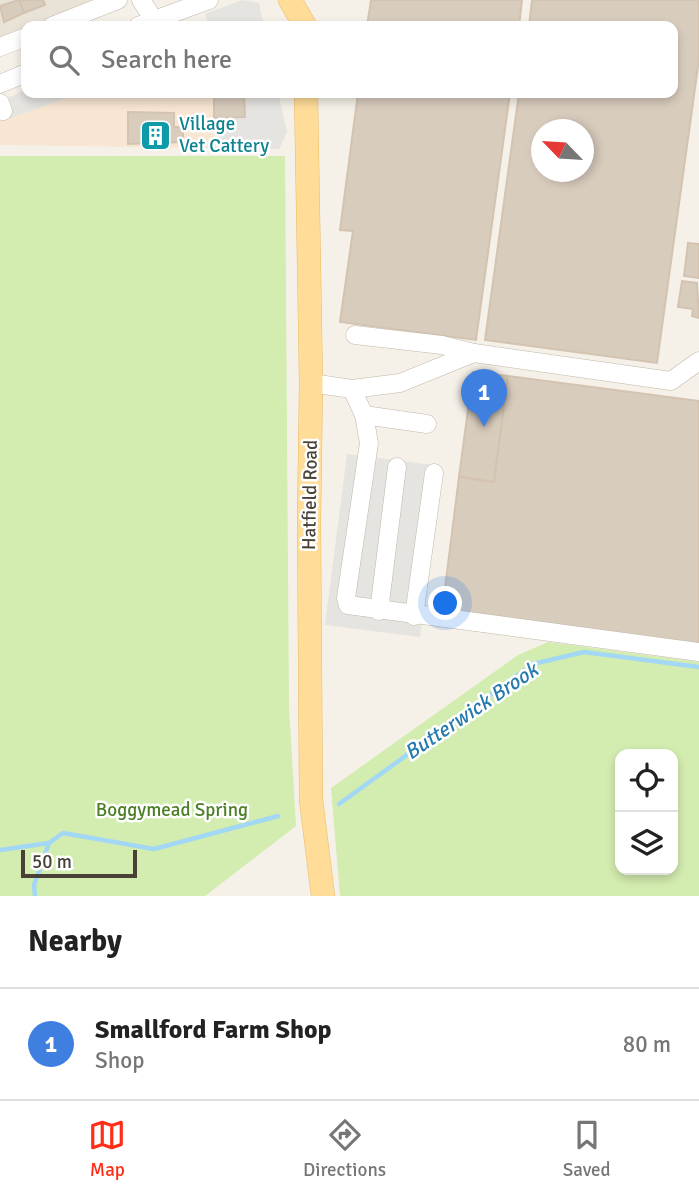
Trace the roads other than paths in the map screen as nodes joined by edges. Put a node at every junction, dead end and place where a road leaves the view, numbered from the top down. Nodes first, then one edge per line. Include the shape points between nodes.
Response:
1 (118, 0) edge
2 (141, 0) edge
3 (209, 0) edge
4 (290, 0) edge
5 (313, 0) edge
6 (65, 21) edge
7 (146, 21) edge
8 (151, 21) edge
9 (302, 21) edge
10 (307, 21) edge
11 (21, 39) edge
12 (0, 47) edge
13 (21, 75) edge
14 (0, 84) edge
15 (306, 98) edge
16 (355, 335) dead end
17 (474, 353) junction
18 (699, 361) edge
19 (311, 383) junction
20 (352, 389) junction
21 (364, 415) junction
22 (426, 424) dead end
23 (397, 467) dead end
24 (434, 473) dead end
25 (379, 611) junction
26 (414, 616) junction
27 (699, 652) edge
28 (323, 896) edge

1 - 6 street
2 - 7 street
3 - 8 street
4 - 9 main road
5 - 10 main road
11 - 12 street
13 - 14 street
15 - 19 main road, Hatfield Road
16 - 17 street
17 - 18 street via 671,381
17 - 20 street via 400,383
19 - 20 street
19 - 28 main road, Hatfield Road via 311,800
20 - 21 street
21 - 22 street
21 - 25 street via 369,443 346,598 348,605
23 - 25 street
24 - 26 street
25 - 26 street
26 - 27 street

